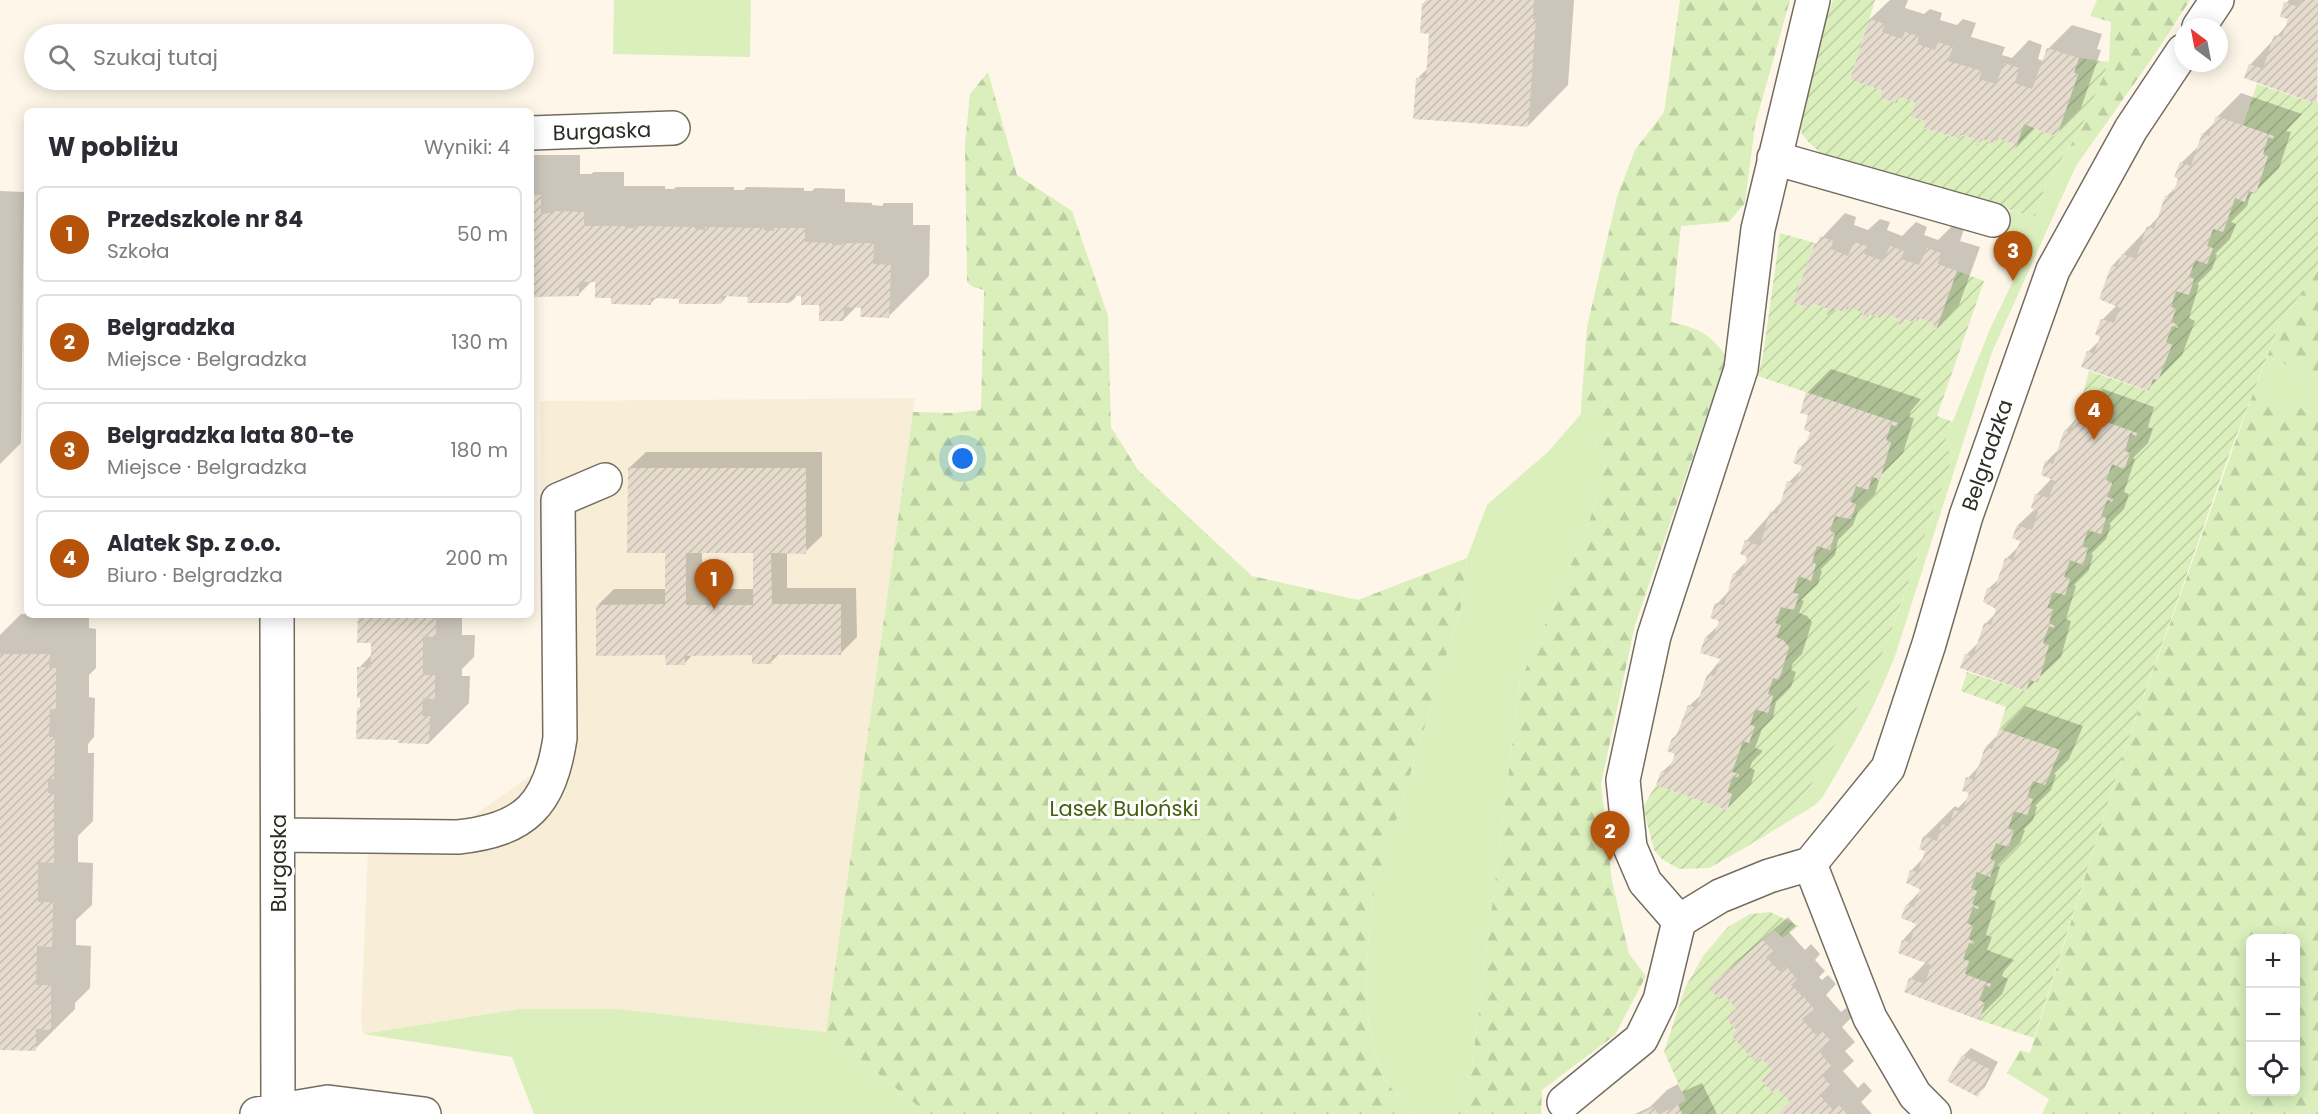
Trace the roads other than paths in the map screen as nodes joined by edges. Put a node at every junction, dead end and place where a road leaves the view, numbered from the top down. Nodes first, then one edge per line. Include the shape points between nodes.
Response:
1 (1813, 0) edge
2 (2217, 0) edge
3 (2205, 18) edge
4 (2174, 64) edge
5 (673, 128) dead end
6 (534, 133) edge
7 (1774, 158) junction
8 (1993, 220) dead end
9 (605, 480) dead end
10 (277, 618) edge
11 (278, 835) junction
12 (1810, 864) junction
13 (1679, 921) junction
14 (1564, 1102) dead end
15 (268, 1112) edge
16 (424, 1114) edge
17 (1934, 1114) edge

1 - 7 street
2 - 3 street
4 - 12 street, Belgradzka via 2131,129 2053,270 1966,516 1888,768
5 - 6 street, Burgaska
7 - 8 street
7 - 13 street via 1758,229 1741,369 1654,636 1623,780 1630,847 1645,882
9 - 11 street via 558,500 560,738 556,768 544,795 527,815 486,834 458,837
10 - 11 street, Burgaska
11 - 15 street, Burgaska
12 - 13 street via 1720,896
12 - 17 street via 1870,1018 1916,1095
13 - 14 street via 1660,1000 1641,1040
15 - 16 street via 328,1102

